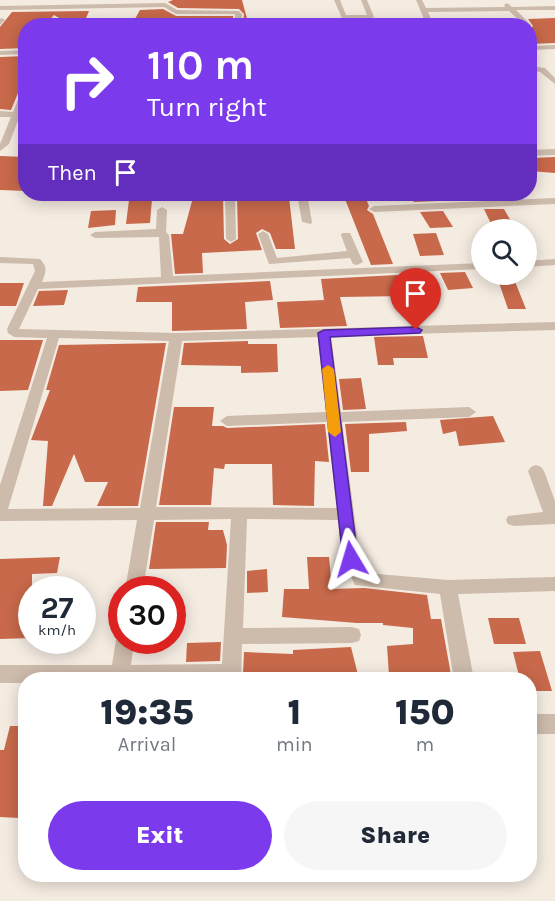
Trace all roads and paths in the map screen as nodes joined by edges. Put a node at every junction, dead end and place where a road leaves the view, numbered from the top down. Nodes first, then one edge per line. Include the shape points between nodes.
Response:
1 (172, 0) edge
2 (419, 0) edge
3 (501, 0) edge
4 (107, 3) edge
5 (339, 3) edge
6 (365, 3) edge
7 (165, 5) junction
8 (349, 6) dead end
9 (357, 6) dead end
10 (0, 8) edge
11 (555, 8) edge
12 (511, 9) junction
13 (423, 10) junction
14 (239, 18) edge
15 (427, 18) edge
16 (520, 18) edge
17 (555, 47) edge
18 (537, 48) edge
19 (18, 52) edge
20 (0, 53) edge
21 (537, 70) edge
22 (555, 82) edge
23 (0, 114) edge
24 (18, 115) edge
25 (18, 120) edge
26 (0, 148) edge
27 (555, 152) edge
28 (537, 153) edge
29 (230, 201) edge
30 (303, 201) edge
31 (555, 201) edge
32 (374, 209) dead end
33 (162, 210) dead end
34 (307, 222) dead end
35 (161, 233) junction
36 (264, 234) dead end
37 (95, 235) dead end
38 (346, 235) dead end
39 (231, 239) dead end
40 (354, 254) junction
41 (0, 260) edge
42 (555, 262) edge
43 (537, 263) edge
44 (471, 267) edge
45 (361, 273) junction
46 (167, 280) junction
47 (34, 286) junction
48 (555, 326) edge
49 (324, 333) junction
50 (54, 336) junction
51 (176, 337) junction
52 (469, 412) dead end
53 (333, 417) junction
54 (227, 421) dead end
55 (536, 471) dead end
56 (0, 510) edge
57 (238, 513) junction
58 (147, 514) junction
59 (345, 514) junction
60 (0, 515) edge
61 (554, 518) edge
62 (514, 520) dead end
63 (136, 576) edge
64 (555, 584) edge
65 (448, 587) junction
66 (352, 635) dead end
67 (233, 636) junction
68 (119, 654) edge
69 (110, 672) edge
70 (231, 672) edge
71 (463, 672) edge
72 (0, 674) edge
73 (18, 674) edge
74 (537, 724) edge
75 (555, 724) edge

1 - 7 street
2 - 13 street
3 - 12 street
4 - 7 street
4 - 10 street
5 - 6 street via 346,17 371,17
5 - 8 street
6 - 9 street
7 - 14 street via 175,15 237,12
11 - 12 street
12 - 13 street
12 - 16 street
13 - 15 street
17 - 18 street
19 - 20 street
21 - 22 street
23 - 24 street
25 - 26 street
27 - 28 street
29 - 39 street
30 - 34 street
31 - 32 street
33 - 35 street
35 - 37 street
35 - 46 street
36 - 40 street via 273,262
38 - 40 street
40 - 45 street
41 - 47 street via 36,261 41,270
42 - 43 street
44 - 45 street
45 - 46 street
46 - 47 street
47 - 50 street via 14,333
48 - 49 street
49 - 51 street
49 - 53 street
50 - 51 street
50 - 56 street
51 - 58 street
52 - 53 street
53 - 54 street
53 - 59 street
55 - 61 street
57 - 58 street
57 - 59 street
57 - 67 street
58 - 60 street
58 - 63 street
59 - 65 street via 351,559 361,580
61 - 62 street
64 - 65 street
65 - 71 street
66 - 67 street
67 - 70 street
68 - 69 street
72 - 73 street
74 - 75 street

